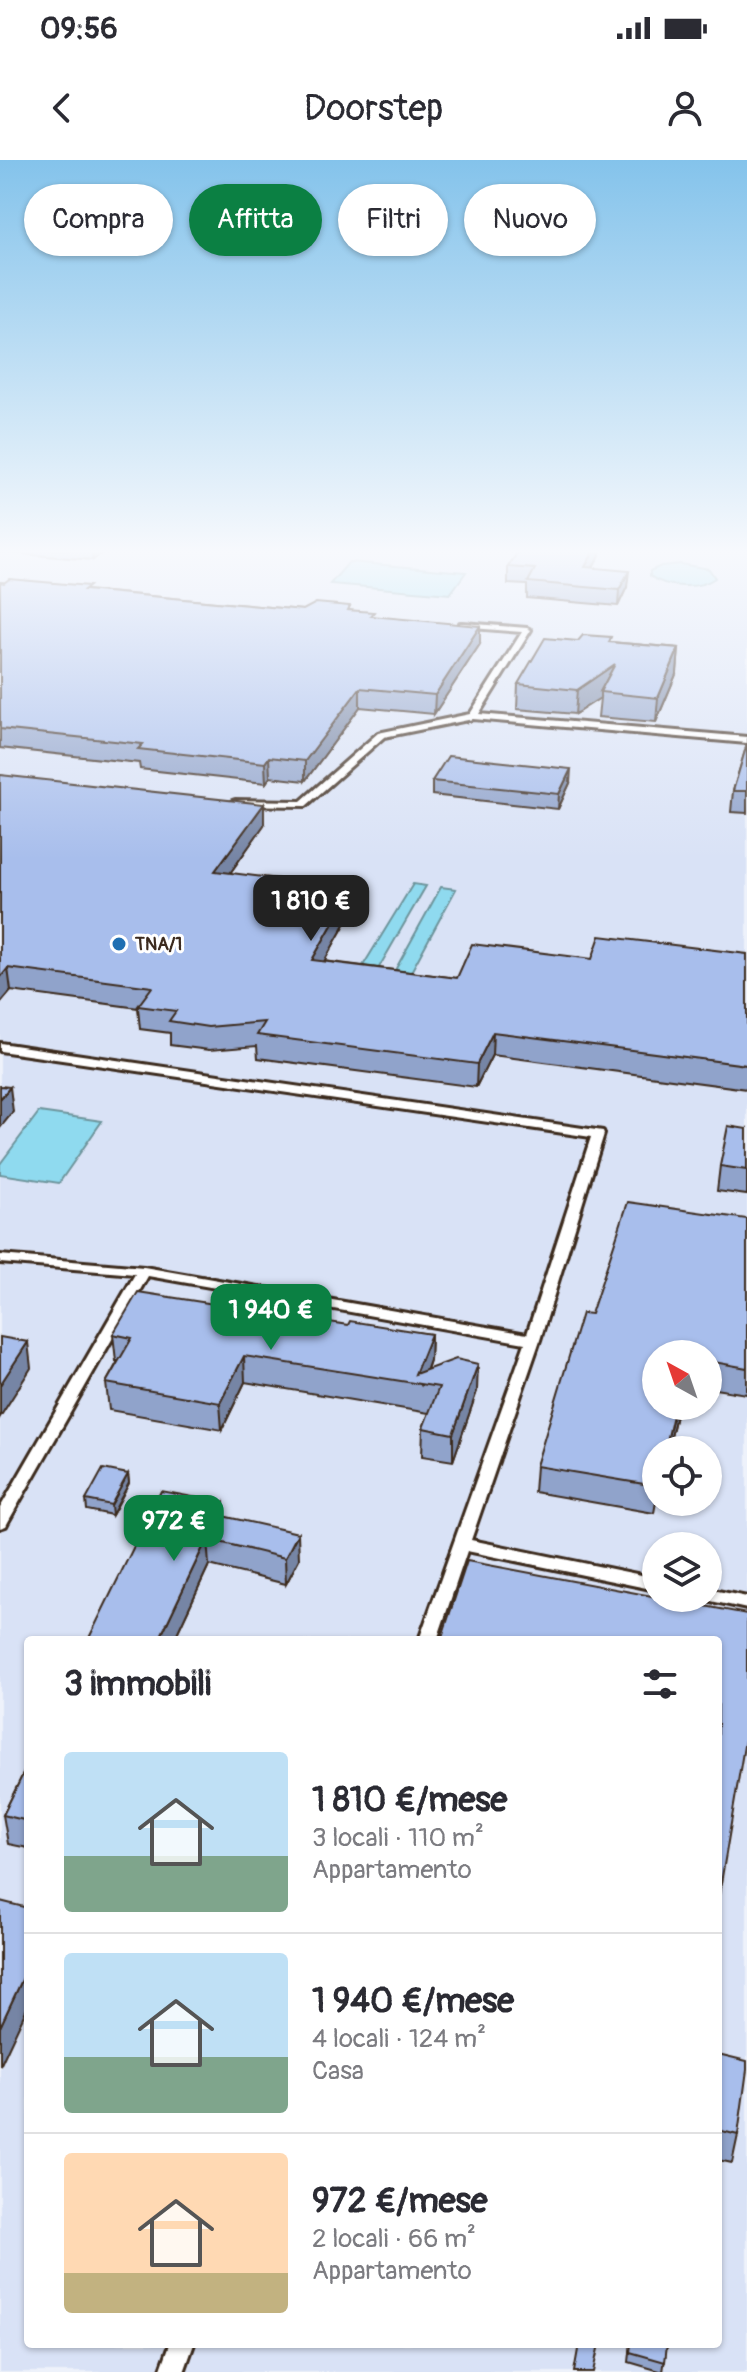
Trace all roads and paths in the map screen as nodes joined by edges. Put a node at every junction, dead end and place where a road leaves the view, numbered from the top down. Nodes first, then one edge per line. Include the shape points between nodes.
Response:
1 (513, 652) edge
2 (473, 716) junction
3 (747, 740) edge
4 (220, 803) edge
5 (0, 1047) edge
6 (0, 1259) edge
7 (144, 1271) junction
8 (533, 1340) junction
9 (0, 1522) edge
10 (462, 1544) junction
11 (642, 1581) edge
12 (722, 1598) edge
13 (747, 1603) edge
14 (429, 1636) edge
15 (181, 2348) edge
16 (172, 2372) edge

1 - 2 lane
2 - 3 lane
2 - 4 lane via 381,735 303,804
5 - 8 lane via 598,1134
6 - 7 lane
7 - 8 lane
7 - 9 lane
8 - 10 lane
10 - 11 lane
10 - 14 lane
12 - 13 lane
15 - 16 lane

